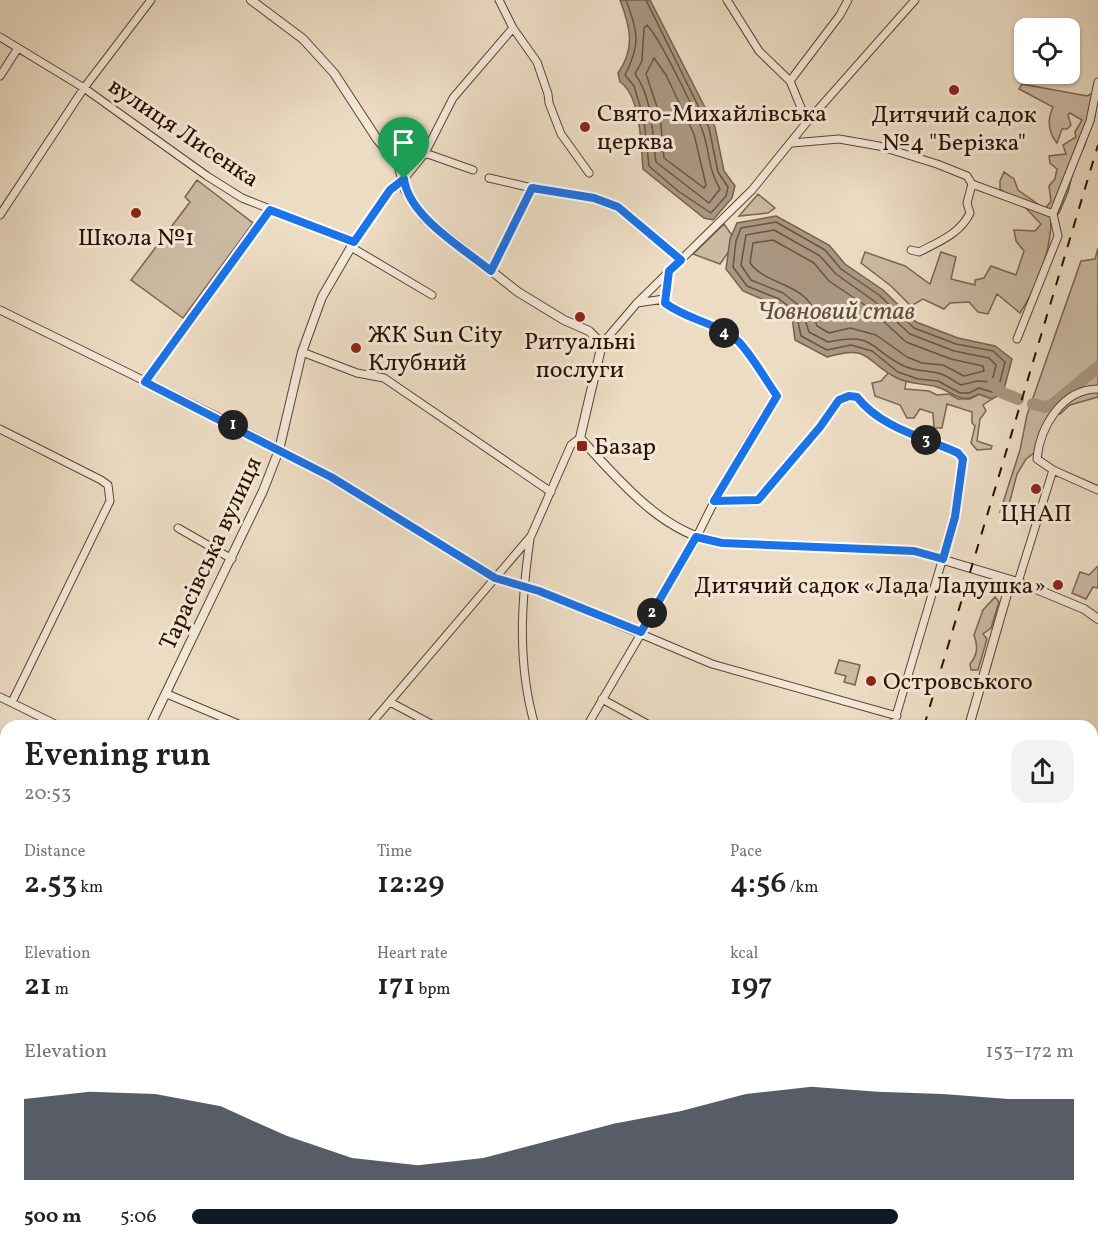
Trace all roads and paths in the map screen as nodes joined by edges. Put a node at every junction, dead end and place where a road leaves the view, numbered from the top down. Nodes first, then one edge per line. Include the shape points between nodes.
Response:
1 (151, 0) edge
2 (250, 0) edge
3 (499, 0) edge
4 (728, 0) edge
5 (848, 0) edge
6 (915, 0) edge
7 (513, 28) junction
8 (0, 37) edge
9 (18, 48) junction
10 (0, 76) edge
11 (790, 81) junction
12 (1098, 82) edge
13 (84, 88) junction
14 (807, 122) junction
15 (792, 143) junction
16 (425, 153) junction
17 (473, 170) dead end
18 (588, 173) dead end
19 (489, 178) dead end
20 (404, 179) junction
21 (972, 184) junction
22 (532, 188) junction
23 (270, 210) junction
24 (1049, 213) junction
25 (0, 215) edge
26 (353, 244) junction
27 (911, 250) dead end
28 (681, 260) junction
29 (491, 271) junction
30 (669, 271) junction
31 (432, 295) dead end
32 (663, 299) junction
33 (637, 303) junction
34 (0, 310) edge
35 (1017, 339) dead end
36 (602, 344) junction
37 (302, 352) junction
38 (145, 382) junction
39 (1098, 389) edge
40 (0, 429) edge
41 (580, 438) junction
42 (279, 450) junction
43 (1053, 470) junction
44 (1098, 490) edge
45 (551, 492) junction
46 (714, 501) junction
47 (178, 528) dead end
48 (531, 536) junction
49 (696, 537) junction
50 (232, 559) junction
51 (943, 559) junction
52 (495, 578) junction
53 (1014, 581) junction
54 (524, 586) junction
55 (1098, 619) edge
56 (641, 632) junction
57 (167, 694) junction
58 (0, 697) edge
59 (602, 699) junction
60 (12, 702) junction
61 (390, 702) junction
62 (897, 716) junction
63 (47, 720) edge
64 (153, 720) edge
65 (229, 720) edge
66 (374, 720) edge
67 (424, 720) edge
68 (534, 720) edge
69 (590, 720) edge
70 (640, 720) edge
71 (895, 720) edge
72 (971, 720) edge

1 - 13 street
2 - 20 street via 278,18 319,55 398,164
3 - 7 street
4 - 11 street via 759,51
5 - 11 street
6 - 14 street
7 - 16 street, Тарасівська вулиця via 453,98
7 - 18 street via 537,62 561,134
8 - 9 street, вулиця Лисенка
9 - 10 street
9 - 13 street, вулиця Лисенка
11 - 14 street
12 - 24 street via 1090,120
13 - 23 street, вулиця Лисенка via 207,176
13 - 25 street
14 - 15 street
15 - 21 street via 839,139 879,146 967,176
15 - 28 street via 737,206
16 - 17 street
16 - 20 street, Тарасівська вулиця
19 - 22 street
20 - 26 street, Тарасівська вулиця via 390,190
20 - 29 street via 411,201 424,218
21 - 24 street
21 - 27 street via 967,203 970,213 965,223 919,252
22 - 28 street via 594,198 618,207
22 - 29 street
23 - 26 street, вулиця Лисенка
23 - 38 street
24 - 35 street via 1058,236
26 - 31 street, вулиця Лисенка
26 - 37 street, Тарасівська вулиця via 322,297
28 - 30 street
29 - 36 street via 546,310 589,331
30 - 32 street
30 - 33 street
32 - 33 street
32 - 46 street via 676,311 738,342 777,396
33 - 36 street
34 - 38 street
36 - 41 street
37 - 42 street, Тарасівська вулиця
37 - 45 street via 357,373 384,378
38 - 42 street
39 - 43 street via 1062,402 1050,419 1038,446 1037,459
40 - 60 street via 101,480 111,493
41 - 45 street via 572,445
41 - 49 street via 651,508
42 - 50 street, Тарасівська вулиця
42 - 52 street via 331,477
43 - 44 street
43 - 53 street
45 - 48 street
46 - 49 street
46 - 51 street via 758,500 839,400 857,397 871,413 958,453 963,459 955,517
47 - 50 street
48 - 52 street
48 - 54 street
49 - 51 street via 722,543 914,551
49 - 56 street
50 - 57 street, Тарасівська вулиця
51 - 53 street
51 - 62 street
52 - 54 street
52 - 61 street
53 - 55 street via 1084,609
53 - 72 street
54 - 56 street
54 - 68 street via 524,680
56 - 59 street
56 - 62 street via 712,664
57 - 64 street, Тарасівська вулиця
57 - 65 street
58 - 60 street
59 - 69 street
59 - 70 street
60 - 63 street
61 - 66 street
61 - 67 street
62 - 71 street

